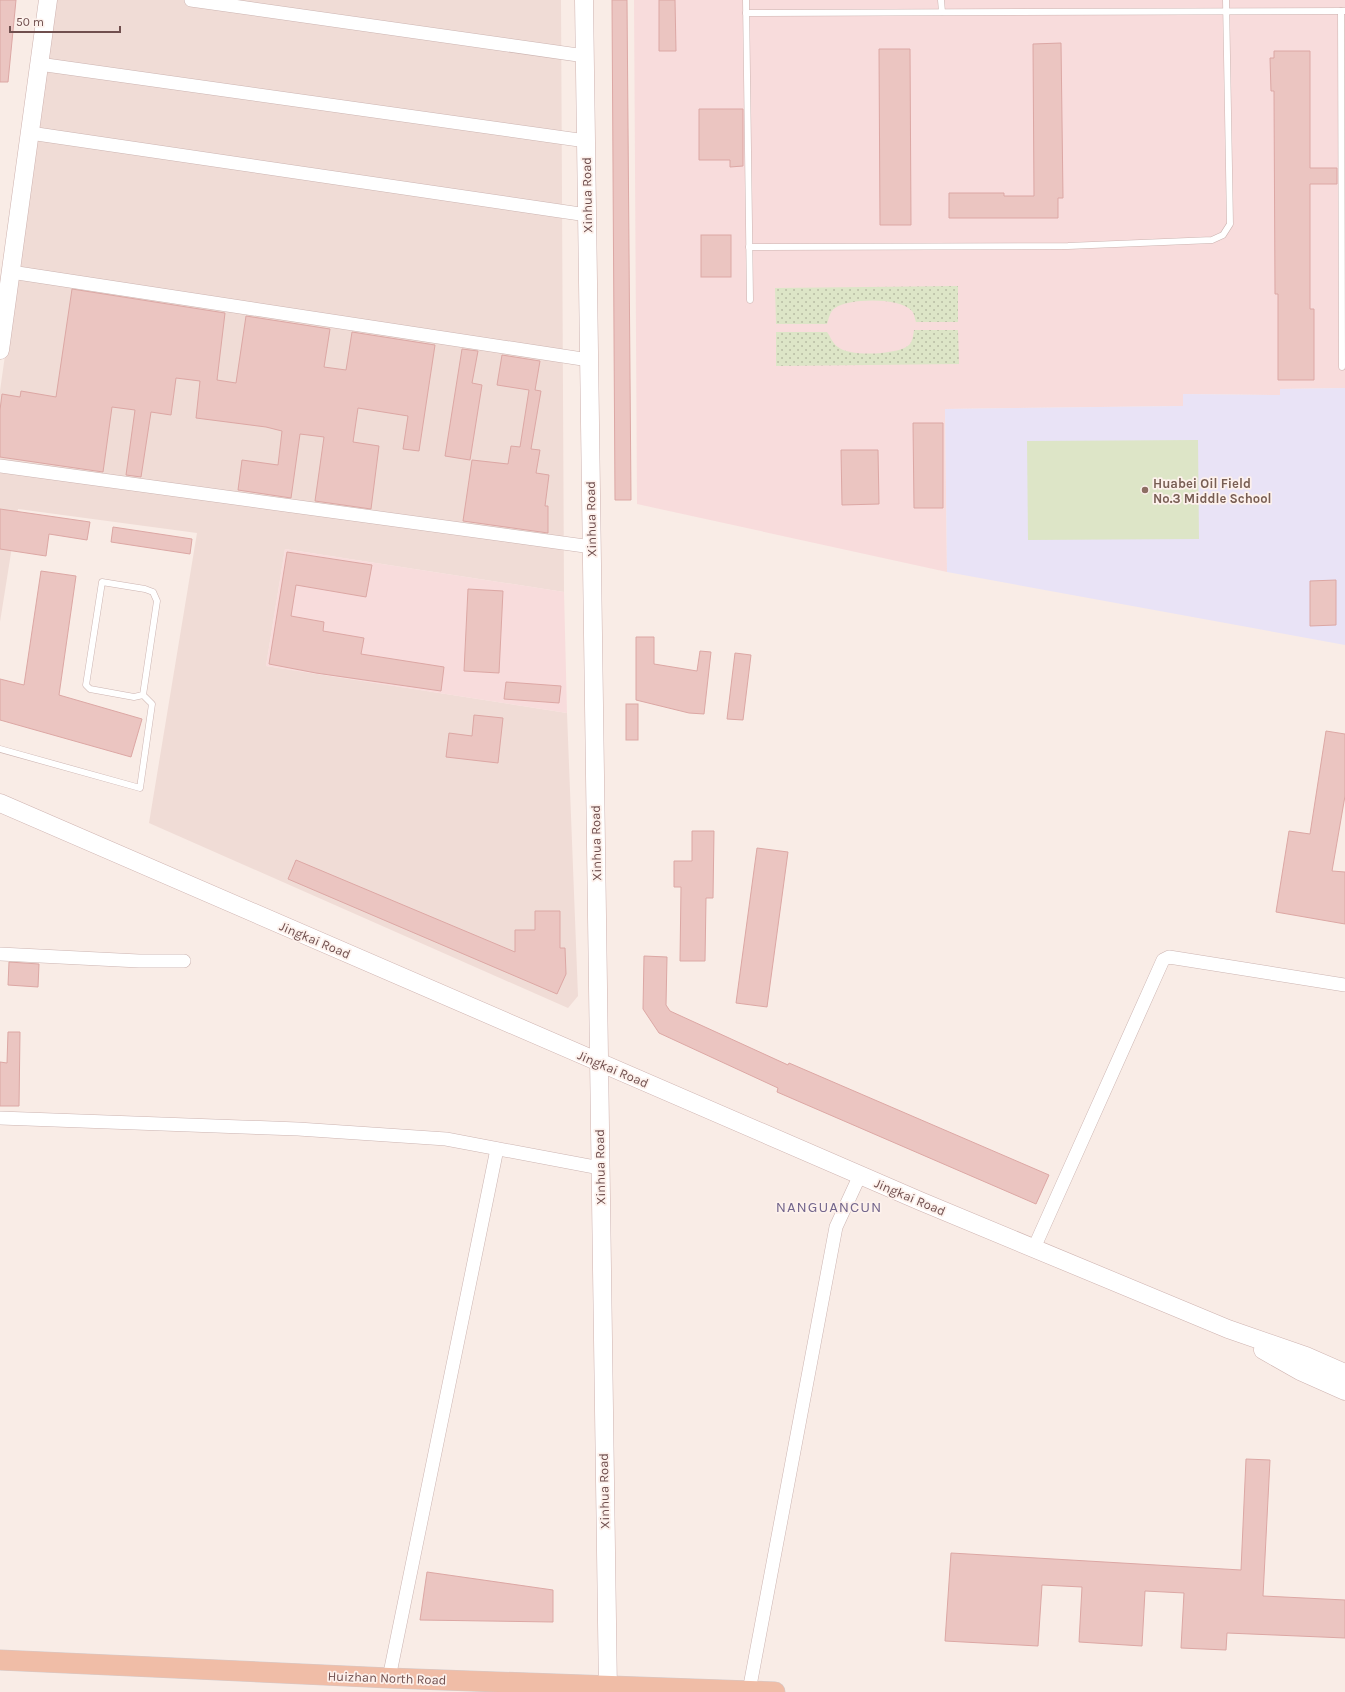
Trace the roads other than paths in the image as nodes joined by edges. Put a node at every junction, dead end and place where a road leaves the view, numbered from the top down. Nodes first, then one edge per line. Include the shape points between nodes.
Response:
1 (48, 0) edge
2 (191, 0) edge
3 (584, 0) edge
4 (746, 0) edge
5 (941, 0) edge
6 (1226, 0) edge
7 (1226, 11) junction
8 (1343, 11) edge
9 (942, 12) junction
10 (746, 13) junction
11 (585, 56) junction
12 (39, 64) junction
13 (30, 133) junction
14 (586, 141) junction
15 (1343, 149) edge
16 (587, 215) junction
17 (749, 247) junction
18 (11, 272) junction
19 (750, 300) dead end
20 (0, 350) edge
21 (589, 360) junction
22 (1342, 367) dead end
23 (0, 466) edge
24 (592, 547) junction
25 (143, 695) junction
26 (0, 750) edge
27 (0, 803) edge
28 (0, 954) edge
29 (184, 961) dead end
30 (1345, 985) edge
31 (599, 1063) junction
32 (0, 1118) edge
33 (497, 1149) junction
34 (600, 1168) junction
35 (860, 1175) junction
36 (1034, 1248) junction
37 (1343, 1387) edge
38 (0, 1660) edge
39 (389, 1678) junction
40 (606, 1690) edge
41 (749, 1691) edge
42 (775, 1692) edge

1 - 12 main road
2 - 11 street
3 - 11 main road, Xinhua Road
4 - 10 lane
5 - 9 lane
6 - 7 lane
7 - 8 lane
7 - 9 lane
7 - 17 lane via 1230,224 1223,236 1212,240 1068,246
8 - 15 lane
9 - 10 lane
10 - 17 lane
11 - 14 main road, Xinhua Road
12 - 13 main road
12 - 14 street
13 - 16 street
13 - 18 main road
14 - 16 main road, Xinhua Road
15 - 22 lane
16 - 21 main road, Xinhua Road
17 - 19 lane
18 - 20 main road
18 - 21 street
21 - 24 main road, Xinhua Road
23 - 24 street
24 - 31 main road, Xinhua Road
25 - 25 lane via 157,601 153,592 102,582 86,685 90,689 134,697
25 - 26 lane via 152,704 140,788
27 - 31 main road, Jingkai Road
28 - 29 street
30 - 36 street via 1169,957 1163,960
31 - 34 main road, Xinhua Road
31 - 35 main road, Jingkai Road
32 - 33 street via 298,1129 446,1139
33 - 34 street
33 - 39 street
34 - 40 main road, Xinhua Road
35 - 36 main road, Jingkai Road
35 - 41 street via 836,1227
36 - 37 main road, Jingkai Road via 1228,1329 1306,1356
38 - 39 main road, Huizhan North Road
39 - 40 main road, Huizhan North Road
40 - 41 main road, Huizhan North Road
41 - 42 main road, Huizhan North Road

